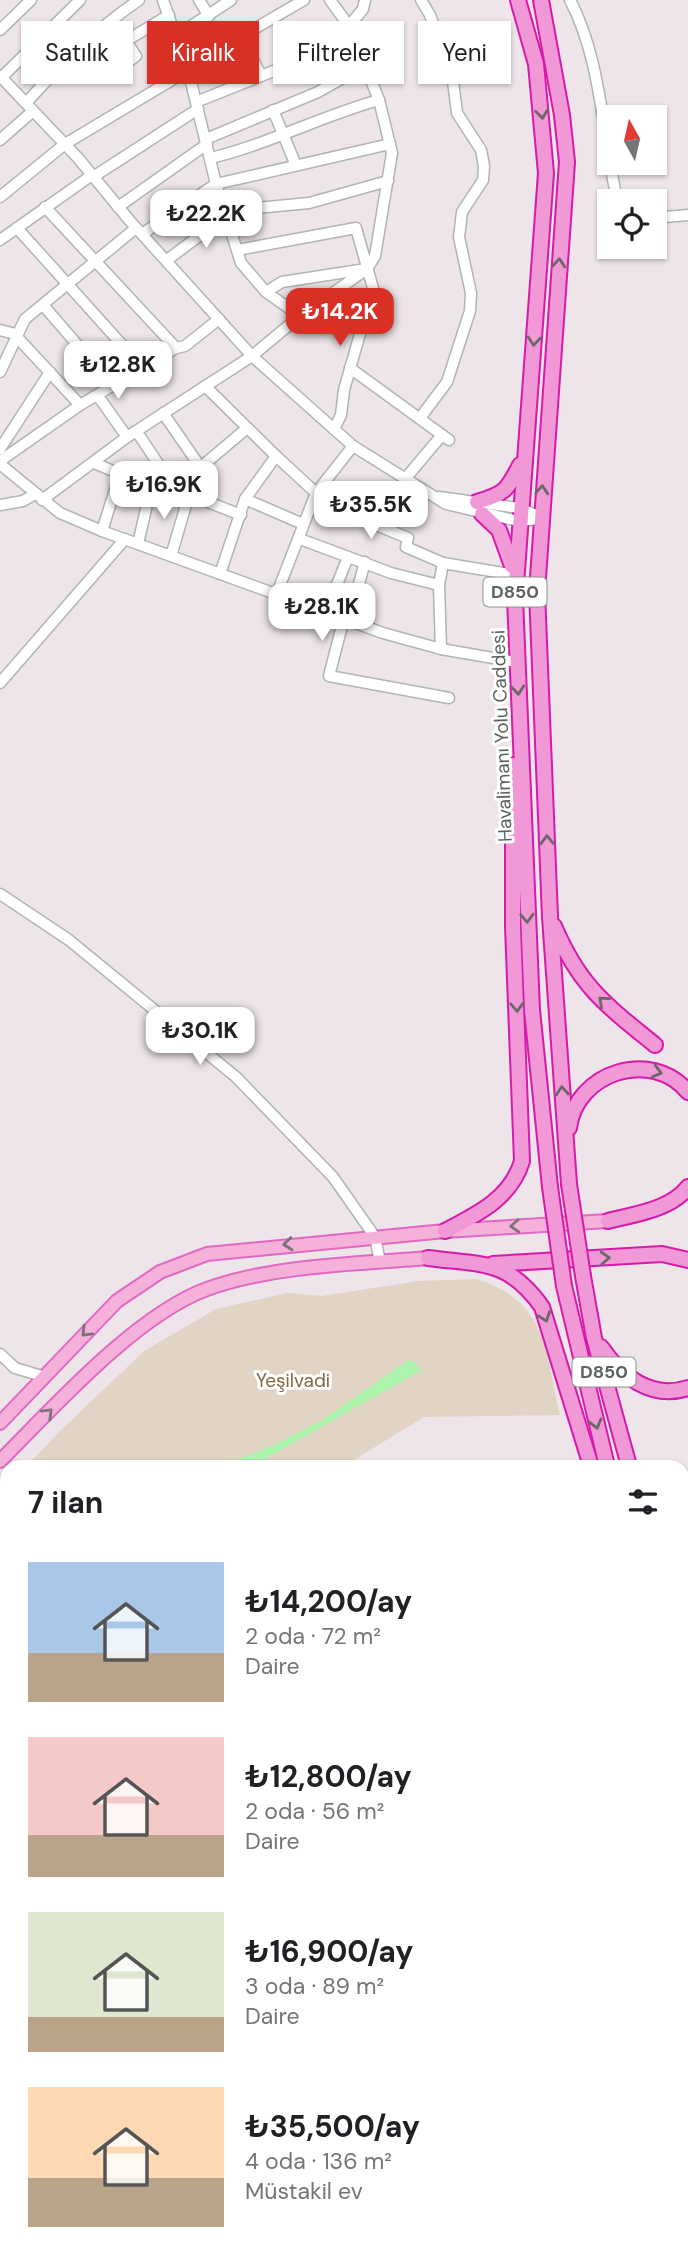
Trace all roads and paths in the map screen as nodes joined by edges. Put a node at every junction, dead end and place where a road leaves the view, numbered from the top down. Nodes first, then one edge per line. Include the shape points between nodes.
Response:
1 (31, 0) edge
2 (80, 0) edge
3 (139, 0) edge
4 (163, 0) edge
5 (200, 0) edge
6 (231, 0) edge
7 (304, 0) edge
8 (330, 0) edge
9 (365, 0) edge
10 (421, 0) edge
11 (518, 0) edge
12 (541, 0) edge
13 (570, 0) edge
14 (169, 15) junction
15 (209, 16) junction
16 (111, 21) edge
17 (171, 21) edge
18 (201, 21) edge
19 (345, 21) edge
20 (353, 21) edge
21 (259, 26) edge
22 (0, 30) edge
23 (133, 36) edge
24 (273, 71) edge
25 (259, 72) edge
26 (261, 76) junction
27 (3, 82) edge
28 (50, 84) edge
29 (166, 84) edge
30 (191, 84) edge
31 (332, 84) edge
32 (373, 84) edge
33 (379, 100) junction
34 (601, 105) edge
35 (197, 106) junction
36 (30, 107) junction
37 (272, 110) junction
38 (283, 133) junction
39 (0, 140) edge
40 (207, 141) junction
41 (390, 144) junction
42 (65, 145) junction
43 (211, 158) junction
44 (295, 163) junction
45 (92, 176) junction
46 (388, 181) junction
47 (216, 184) junction
48 (0, 197) edge
49 (45, 207) junction
50 (118, 207) junction
51 (227, 213) junction
52 (688, 215) edge
53 (667, 217) edge
54 (17, 228) junction
55 (139, 231) junction
56 (0, 240) edge
57 (237, 250) junction
58 (166, 260) junction
59 (96, 261) junction
60 (367, 269) junction
61 (69, 283) junction
62 (266, 292) junction
63 (43, 305) junction
64 (300, 316) junction
65 (219, 319) junction
66 (0, 330) edge
67 (16, 335) junction
68 (176, 348) junction
69 (253, 356) junction
70 (142, 368) junction
71 (351, 368) junction
72 (0, 372) edge
73 (50, 372) junction
74 (113, 386) junction
75 (205, 386) junction
76 (98, 396) junction
77 (80, 405) junction
78 (163, 413) junction
79 (419, 418) junction
80 (246, 429) junction
81 (334, 429) junction
82 (132, 434) junction
83 (353, 446) junction
84 (0, 449) edge
85 (276, 456) junction
86 (524, 458) junction
87 (0, 463) edge
88 (94, 463) junction
89 (201, 468) junction
90 (120, 474) junction
91 (405, 479) junction
92 (151, 487) junction
93 (174, 489) junction
94 (316, 493) junction
95 (189, 495) junction
96 (39, 497) junction
97 (245, 499) junction
98 (0, 505) edge
99 (479, 508) junction
100 (519, 514) junction
101 (241, 515) junction
102 (540, 518) junction
103 (303, 524) junction
104 (102, 531) junction
105 (125, 539) junction
106 (300, 539) junction
107 (138, 544) junction
108 (171, 556) junction
109 (348, 557) junction
110 (365, 562) junction
111 (443, 563) junction
112 (220, 574) junction
113 (515, 575) junction
114 (439, 585) junction
115 (276, 593) junction
116 (326, 612) junction
117 (347, 619) junction
118 (441, 649) junction
119 (516, 662) junction
120 (0, 683) edge
121 (449, 698) dead end
122 (521, 719) junction
123 (0, 894) edge
124 (550, 917) junction
125 (655, 1045) dead end
126 (688, 1092) edge
127 (566, 1150) junction
128 (688, 1187) edge
129 (608, 1221) joint
130 (445, 1231) junction
131 (375, 1237) junction
132 (428, 1258) joint
133 (688, 1260) edge
134 (380, 1262) junction
135 (488, 1264) junction
136 (594, 1338) junction
137 (0, 1354) edge
138 (42, 1376) junction
139 (688, 1388) edge
140 (0, 1423) edge
141 (1, 1460) edge
142 (589, 1460) edge
143 (606, 1460) edge
144 (627, 1460) edge

1 - 22 street
2 - 27 street
3 - 16 street
4 - 14 street
5 - 15 street
6 - 15 street
7 - 21 street
8 - 19 street
9 - 20 street
10 - 79 street via 453,81 457,113 481,150 484,166 483,180 462,212 459,237 471,293 470,311 447,382
11 -> 86 highway, Havalimanı Yolu Caddesi / D850 via 536,64 546,173
102 -> 12 highway, D850 via 567,162
13 - 34 street via 584,32
14 - 17 street
14 - 23 street
15 - 18 street
24 - 26 street
25 - 26 street
26 - 35 street
27 - 36 street
28 - 36 street
29 - 42 street
30 - 35 street
31 - 37 street
32 - 33 street
33 - 38 street
33 - 41 street
35 - 40 street
35 - 45 street
36 - 39 street
36 - 42 street
37 - 38 street
37 - 40 street
38 - 43 street via 254,148
38 - 44 street
40 - 43 street
40 - 50 street
41 - 44 street
41 - 46 street
42 - 45 street
42 - 48 street
43 - 47 street
44 - 47 street
45 - 49 street
45 - 50 street
46 - 51 street via 309,203
46 - 60 street via 375,256
47 - 51 street
47 - 55 street
49 - 54 street
49 - 59 street
50 - 55 street
51 - 57 street
51 - 58 street
52 - 53 street
54 - 56 street
54 - 61 street
55 - 58 street
55 - 59 street
57 - 60 street via 356,228
57 - 62 street via 241,263
58 - 65 street
59 - 61 street
59 - 68 street
60 - 62 street via 282,282
60 - 64 street
60 - 71 street via 373,288
61 - 63 street
61 - 70 street
62 - 64 street
63 - 67 street via 25,319
63 - 74 street
64 - 69 street
65 - 68 street
65 - 69 street
66 - 67 street
67 - 72 street
67 - 73 street
68 - 70 street
69 - 75 street
69 - 81 street
70 - 74 street
71 - 79 street
71 - 81 street
73 - 77 street
73 - 84 street
74 - 76 street
75 - 78 street
75 - 80 street
76 - 77 street
76 - 82 street
77 - 87 street
78 - 82 street
78 - 89 street
79 - 91 street via 445,437
80 - 85 street
80 - 89 street
81 - 83 street
82 - 88 street
82 - 93 street
83 - 91 street
83 - 94 street
85 - 94 street
85 - 97 street
86 - 99 highway via 507,489
86 - 100 highway, Havalimanı Yolu Caddesi / D850
87 - 96 street
88 - 90 street
88 - 96 street
89 - 93 street
90 - 92 street
90 - 104 street
91 - 99 street via 432,496
92 - 93 street
92 - 107 street
93 - 95 street
94 - 103 street
94 - 111 street via 346,513 408,538 405,547 412,552
95 - 101 street
95 - 108 street
96 - 98 street
96 - 104 street via 60,513
97 - 101 street
97 - 103 street
99 - 100 street
99 - 113 highway via 499,530
100 - 102 street
100 - 113 highway, Havalimanı Yolu Caddesi / D850
101 - 112 street
124 -> 102 highway, D850 via 537,592
103 - 106 street
104 - 105 street
105 - 107 street
105 - 120 street
106 - 109 street
106 - 115 street
107 - 108 street
108 - 112 street
109 - 110 street
109 - 116 street
110 - 114 street
110 - 117 street
111 - 113 street
111 - 114 street
112 - 115 street
113 - 119 highway, Havalimanı Yolu Caddesi / D850
114 - 118 street
115 - 116 street
116 - 117 street
117 - 118 street
117 - 121 street via 329,677
118 - 119 street
119 -> 122 highway, Havalimanı Yolu Caddesi / D850
122 -> 130 highway via 513,758 513,927 523,1161 509,1189 492,1205
122 -> 143 highway, Havalimanı Yolu Caddesi / D850, bridge via 532,1010 550,1187 564,1286
123 - 131 street via 69,940 236,1077 333,1177
125 -> 124 highway via 585,986
127 -> 124 highway, D850
127 -> 126 highway via 570,1118 581,1098 594,1083 612,1073 647,1069 667,1074
127 - 136 highway, D850, bridge
128 - 129 highway via 680,1197 646,1212
129 -> 130 main road
130 - 131 main road
131 - 134 street
131 -> 138 main road via 207,1254 160,1272 117,1301
132 - 134 main road
132 - 135 highway
135 -> 133 highway via 662,1254
141 -> 134 main road via 90,1371 179,1302 258,1275
135 -> 142 highway via 513,1275 542,1307
136 - 139 highway via 622,1374 640,1385 662,1390
136 - 144 highway, D850
137 - 138 street via 15,1368
138 - 140 main road

